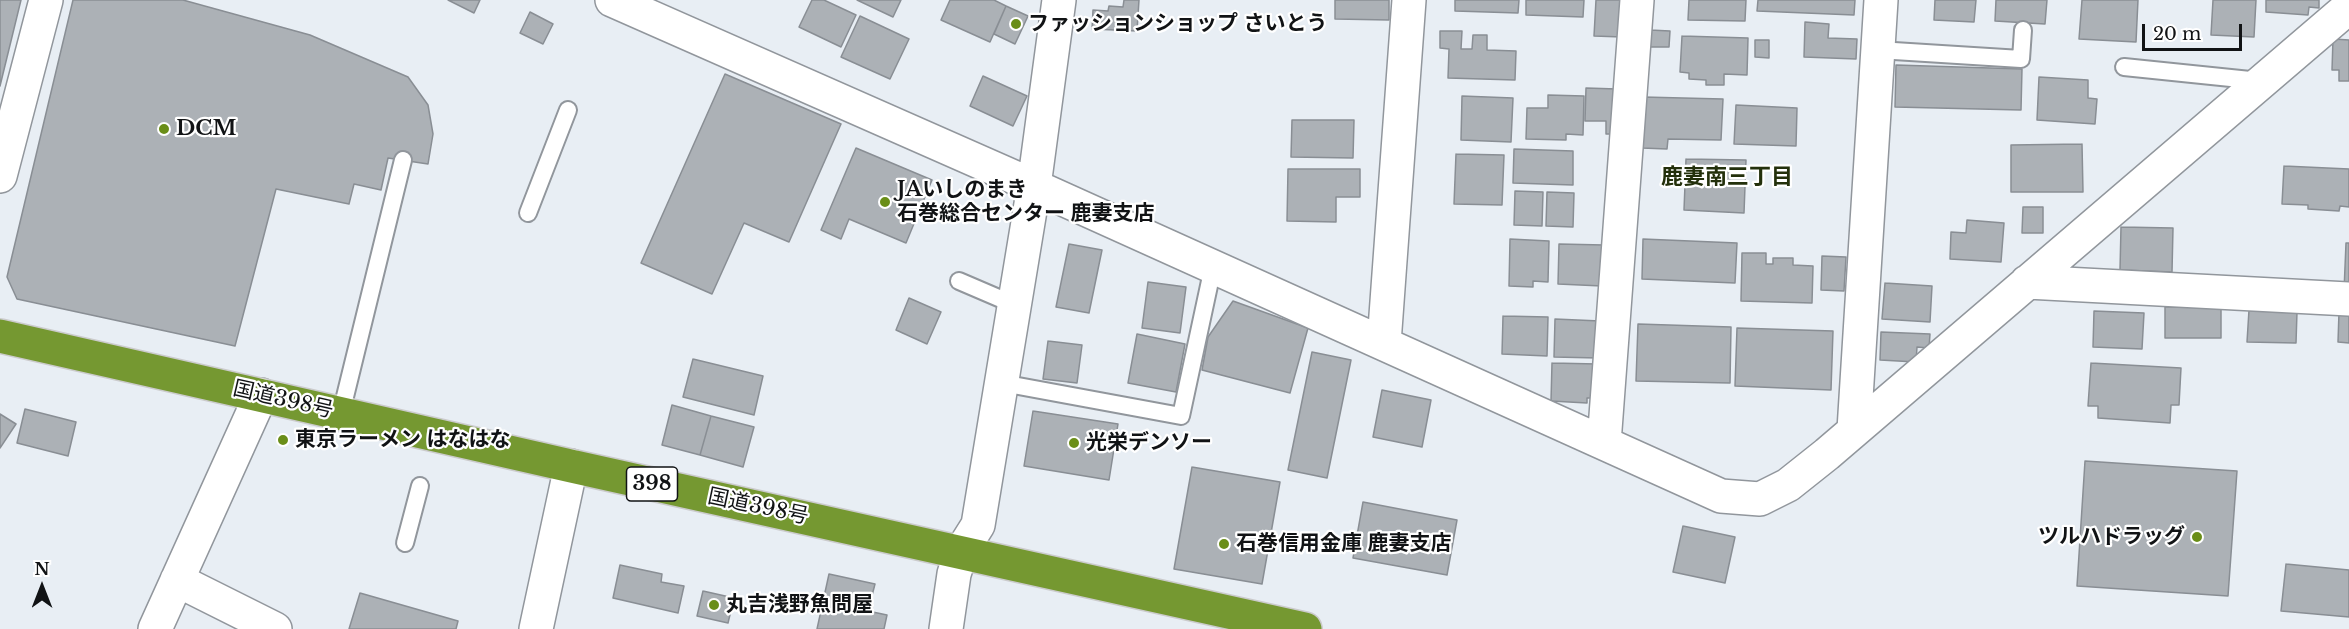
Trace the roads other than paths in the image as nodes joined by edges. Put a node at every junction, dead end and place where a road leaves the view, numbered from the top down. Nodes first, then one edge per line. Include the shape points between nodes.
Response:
1 (46, 0) edge
2 (612, 0) edge
3 (1409, 0) edge
4 (1637, 0) edge
5 (1881, 0) edge
6 (1057, 1) edge
7 (2349, 7) edge
8 (2023, 30) dead end
9 (1878, 50) junction
10 (2124, 67) dead end
11 (2263, 81) junction
12 (568, 110) dead end
13 (3, 155) edge
14 (403, 160) dead end
15 (1034, 186) junction
16 (528, 213) dead end
17 (1213, 267) junction
18 (959, 281) dead end
19 (2027, 282) junction
20 (2349, 299) edge
21 (1015, 305) junction
22 (0, 336) edge
23 (1384, 343) junction
24 (1002, 383) junction
25 (261, 395) junction
26 (341, 413) junction
27 (1854, 430) junction
28 (1604, 443) junction
29 (571, 466) junction
30 (420, 486) dead end
31 (405, 543) dead end
32 (961, 552) junction
33 (177, 580) junction
34 (154, 629) edge
35 (275, 629) edge
36 (536, 629) edge
37 (946, 629) edge
38 (1305, 629) edge

1 - 13 street
2 - 15 street
3 - 23 street
4 - 28 street
5 - 9 street
6 - 15 street
7 - 11 street
8 - 9 lane via 2022,59
9 - 27 street
10 - 11 lane
11 - 19 street
12 - 16 lane
14 - 26 lane
15 - 17 street
15 - 21 street
17 - 23 street
17 - 24 lane via 1181,416
18 - 21 lane
19 - 20 street
19 - 27 street
21 - 24 street
22 - 25 highway, 国道398号 / 398
23 - 28 street
24 - 32 street via 978,525
25 - 26 highway, 国道398号 / 398
25 - 33 street
26 - 29 highway, 国道398号 / 398
27 - 28 street via 1788,485 1760,499 1721,496
29 - 32 highway, 国道398号 / 398
29 - 36 street
30 - 31 lane
32 - 37 street
32 - 38 highway, 国道398号 / 398
33 - 34 street
33 - 35 street

